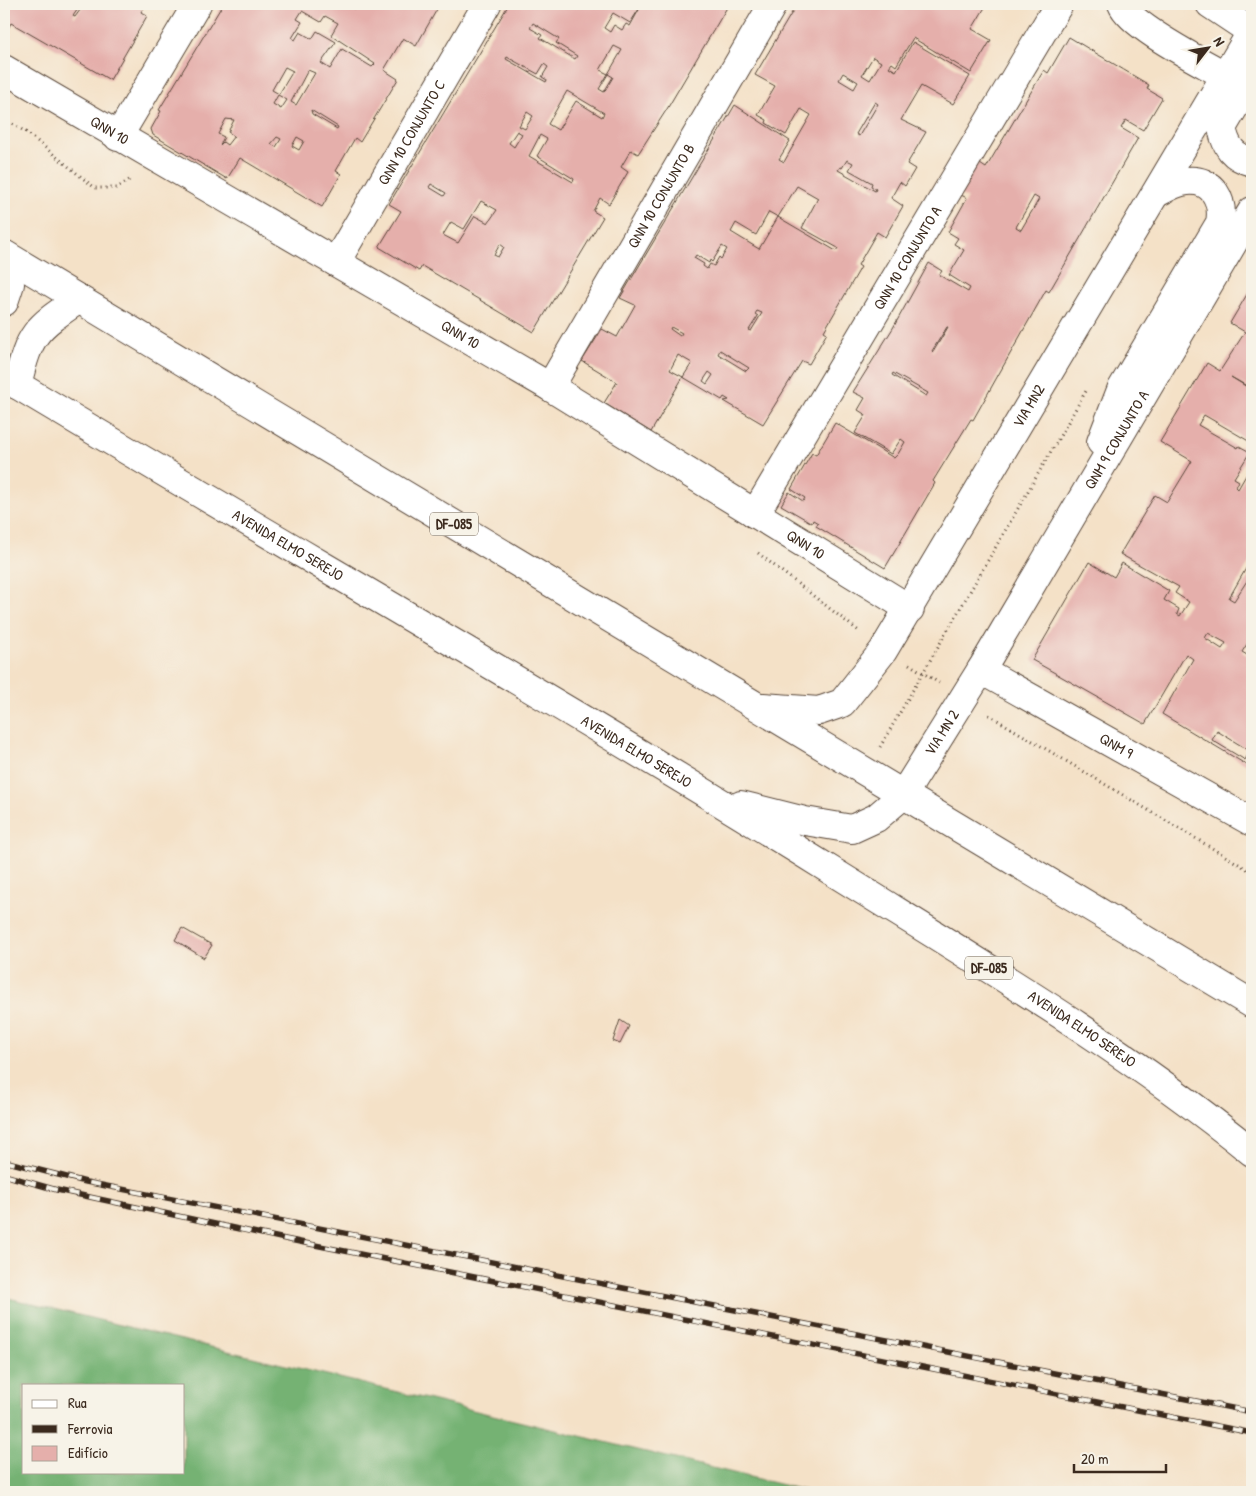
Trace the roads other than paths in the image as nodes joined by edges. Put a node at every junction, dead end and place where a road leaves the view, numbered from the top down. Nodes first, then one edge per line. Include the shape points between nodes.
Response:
1 (197, 4) edge
2 (487, 4) edge
3 (773, 4) edge
4 (1059, 4) edge
5 (1122, 4) edge
6 (1210, 4) edge
7 (1252, 32) edge
8 (4, 69) edge
9 (1226, 76) junction
10 (1252, 77) edge
11 (118, 137) junction
12 (1252, 162) edge
13 (1157, 193) junction
14 (1252, 211) edge
15 (4, 255) edge
16 (336, 262) junction
17 (79, 299) junction
18 (4, 302) edge
19 (10, 381) edge
20 (550, 387) junction
21 (756, 514) junction
22 (1069, 522) junction
23 (910, 609) junction
24 (980, 670) junction
25 (759, 707) junction
26 (903, 795) junction
27 (716, 798) junction
28 (1252, 822) edge
29 (1252, 1004) edge
30 (1252, 1152) edge

1 - 11 main road
2 - 16 main road, QNN 10 CONJUNTO C
3 - 20 main road, QNN 10 CONJUNTO B
4 - 21 main road, QNN 10 CONJUNTO A
5 - 9 main road via 1141,25
6 - 7 main road
7 - 9 main road, VIA MN2
8 - 11 main road, QNN 10
9 - 13 main road, VIA MN2
10 - 12 main road via 1222,128 1232,153
11 - 16 main road, QNN 10
13 - 22 main road via 1187,181 1205,185 1220,200 1220,223 1121,390
13 - 23 main road, VIA MN2
14 - 22 main road, QNM 9 CONJUNTO A
15 - 17 main road, DF-085
15 - 18 main road via 10,284
16 - 20 main road, QNN 10
17 - 19 main road via 45,322 32,337
17 - 25 main road, DF-085
19 - 27 main road, AVENIDA ELMO SEREJO / DF-085
20 - 21 main road, QNN 10
21 - 23 main road, QNN 10
22 - 24 main road, QNM 9 CONJUNTO A
23 - 25 main road, VIA MN2 via 842,703 819,711
24 - 26 main road, VIA MN 2
24 - 28 main road, QNM 9
25 - 26 main road, DF-085
26 - 27 main road, VIA MN 2 via 876,818 852,829 805,821
26 - 29 main road, DF-085
27 - 30 main road, AVENIDA ELMO SEREJO / DF-085 via 1084,1028 1200,1110

